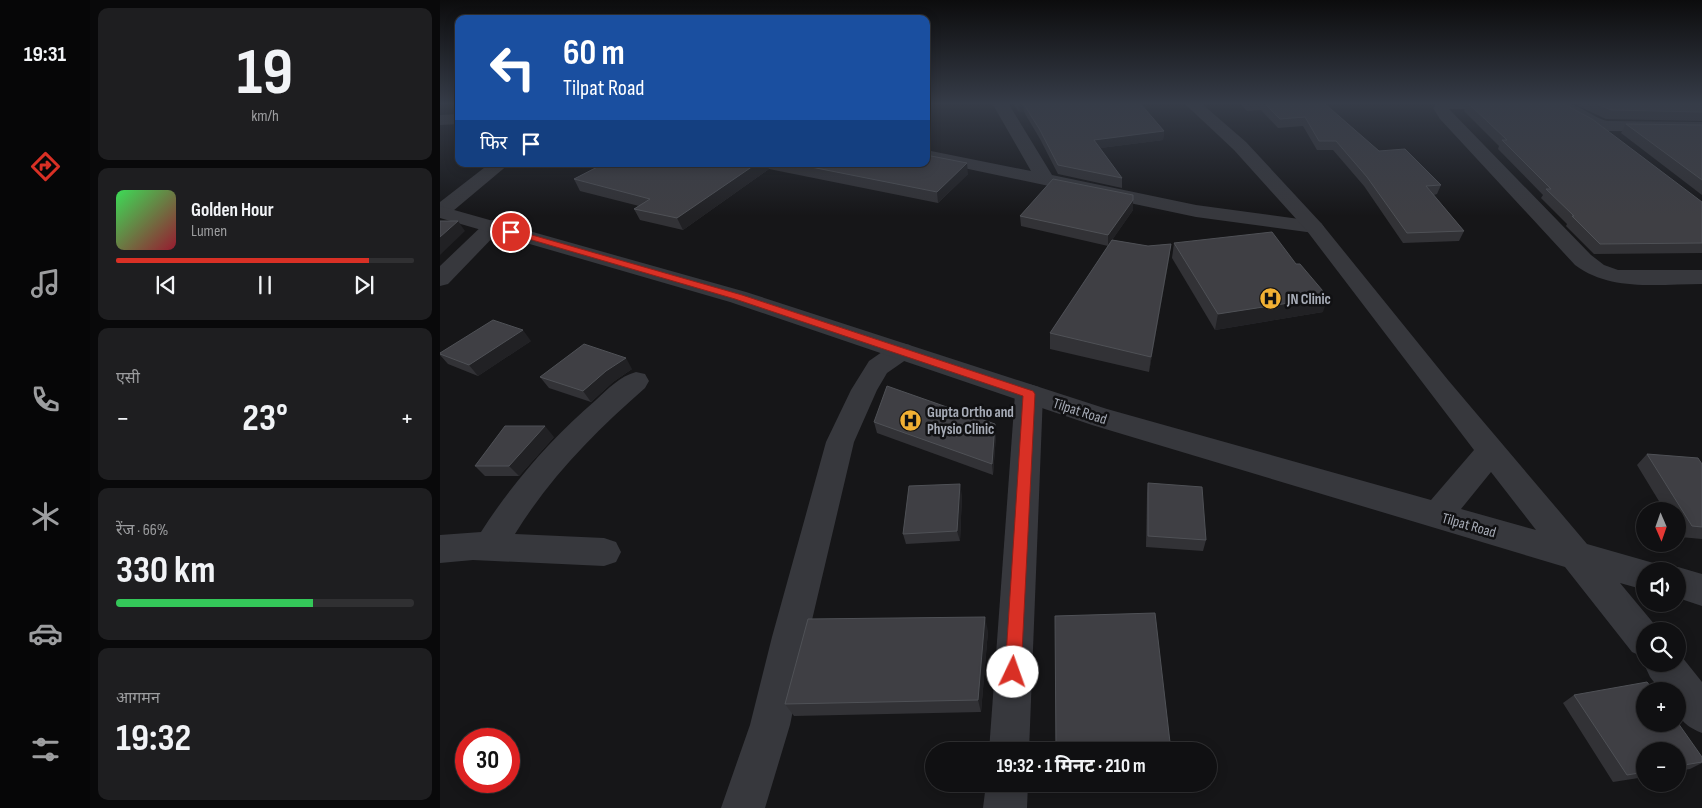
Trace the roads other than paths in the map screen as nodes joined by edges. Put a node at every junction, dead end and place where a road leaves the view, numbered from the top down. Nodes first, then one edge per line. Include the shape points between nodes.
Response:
1 (1022, 141) edge
2 (1234, 141) edge
3 (1469, 141) edge
4 (930, 156) edge
5 (496, 167) edge
6 (1045, 180) junction
7 (440, 212) edge
8 (493, 226) junction
9 (1314, 226) junction
10 (1702, 277) edge
11 (440, 279) edge
12 (901, 351) junction
13 (636, 381) dead end
14 (1029, 394) junction
15 (1491, 450) junction
16 (1438, 516) junction
17 (490, 547) junction
18 (440, 549) edge
19 (604, 552) dead end
20 (1580, 558) junction
21 (1636, 573) edge
22 (1686, 585) edge
23 (1702, 590) edge
24 (1636, 629) edge
25 (1669, 672) edge
26 (1702, 713) edge
27 (1010, 742) edge
28 (1006, 792) edge
29 (743, 808) edge
30 (1005, 808) edge

1 - 6 street
2 - 9 street
3 - 10 street via 1596,270 1628,278
4 - 6 street
5 - 7 street
6 - 9 street via 1196,211
7 - 8 street, Tilpat Road
8 - 11 street
8 - 12 street, Tilpat Road via 738,297
9 - 15 street
12 - 14 street, Tilpat Road
12 - 29 street via 878,367 840,442 770,725
13 - 17 street via 594,416 537,477 508,515
14 - 16 street, Tilpat Road
14 - 27 street
15 - 16 street
15 - 20 street
16 - 20 street, Tilpat Road
17 - 18 street
17 - 19 street
20 - 21 street, Tilpat Road
20 - 24 street
22 - 23 street
25 - 26 street
28 - 30 street

